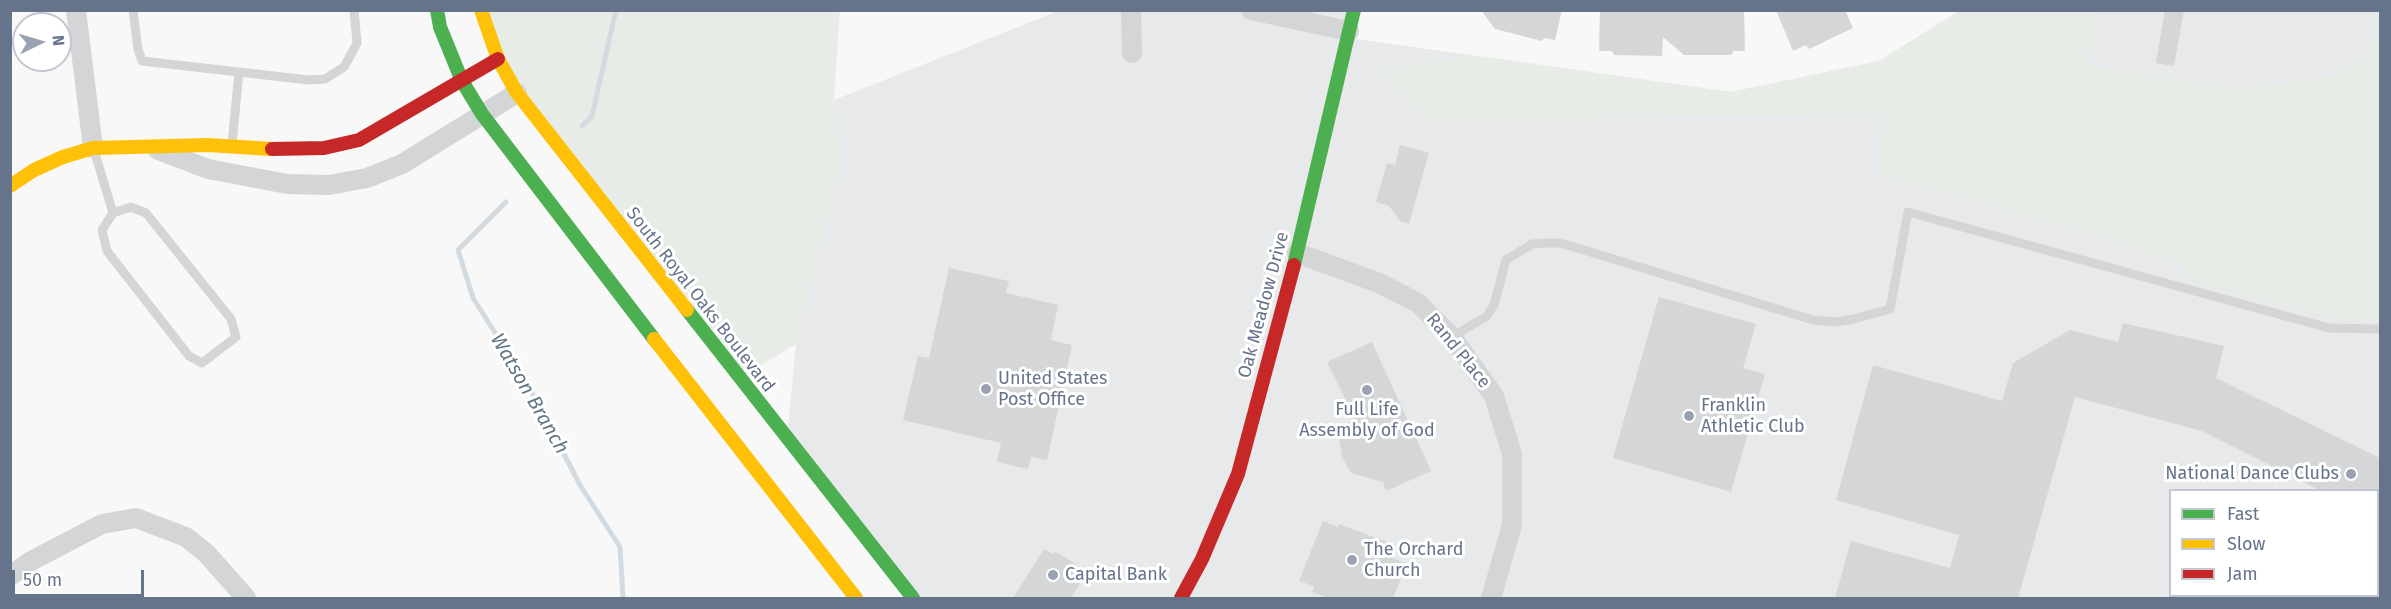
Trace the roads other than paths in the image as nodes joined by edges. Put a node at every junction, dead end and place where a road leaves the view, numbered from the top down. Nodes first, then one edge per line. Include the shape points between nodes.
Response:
1 (76, 10) edge
2 (133, 10) edge
3 (354, 10) edge
4 (437, 10) edge
5 (481, 10) edge
6 (1131, 10) edge
7 (1354, 10) edge
8 (1259, 11) edge
9 (1349, 31) junction
10 (1132, 53) dead end
11 (498, 58) junction
12 (239, 72) junction
13 (462, 81) junction
14 (517, 93) junction
15 (482, 114) junction
16 (148, 146) junction
17 (232, 146) junction
18 (93, 147) junction
19 (10, 186) edge
20 (112, 213) junction
21 (1297, 253) junction
22 (2380, 329) edge
23 (1452, 337) junction
24 (10, 576) edge
25 (246, 598) edge
26 (856, 598) edge
27 (913, 598) edge
28 (1181, 598) edge
29 (1491, 598) edge

1 - 18 street
2 - 12 lane via 142,61
3 - 12 lane via 357,43 344,68 325,79
4 - 13 main road
5 - 11 main road, South Royal Oaks Boulevard
6 - 10 street
7 - 9 main road, Oak Meadow Drive
8 - 9 street
9 - 21 main road, Oak Meadow Drive
11 - 13 main road
11 - 14 main road, South Royal Oaks Boulevard
12 - 17 lane
13 - 15 main road
13 - 17 main road via 359,140 324,148 287,150
14 - 15 street
14 - 27 main road, South Royal Oaks Boulevard
15 - 16 street via 402,164 367,178 329,185 287,184 208,169
15 - 26 main road
16 - 17 main road
16 - 18 main road
18 - 19 main road via 34,170
18 - 20 lane
20 - 20 lane via 131,207 146,213 231,319 236,337 202,363 189,356 107,251 102,230
21 - 23 street, Rand Place via 1379,282 1418,303
21 - 28 main road, Oak Meadow Drive via 1238,474
22 - 23 lane via 2329,328 1908,212 1890,309 1825,323 1559,243 1533,244 1506,260 1494,305 1487,316
23 - 29 street, Rand Place via 1494,396 1512,454 1512,525
24 - 25 street via 102,524 136,518 186,537 206,553

